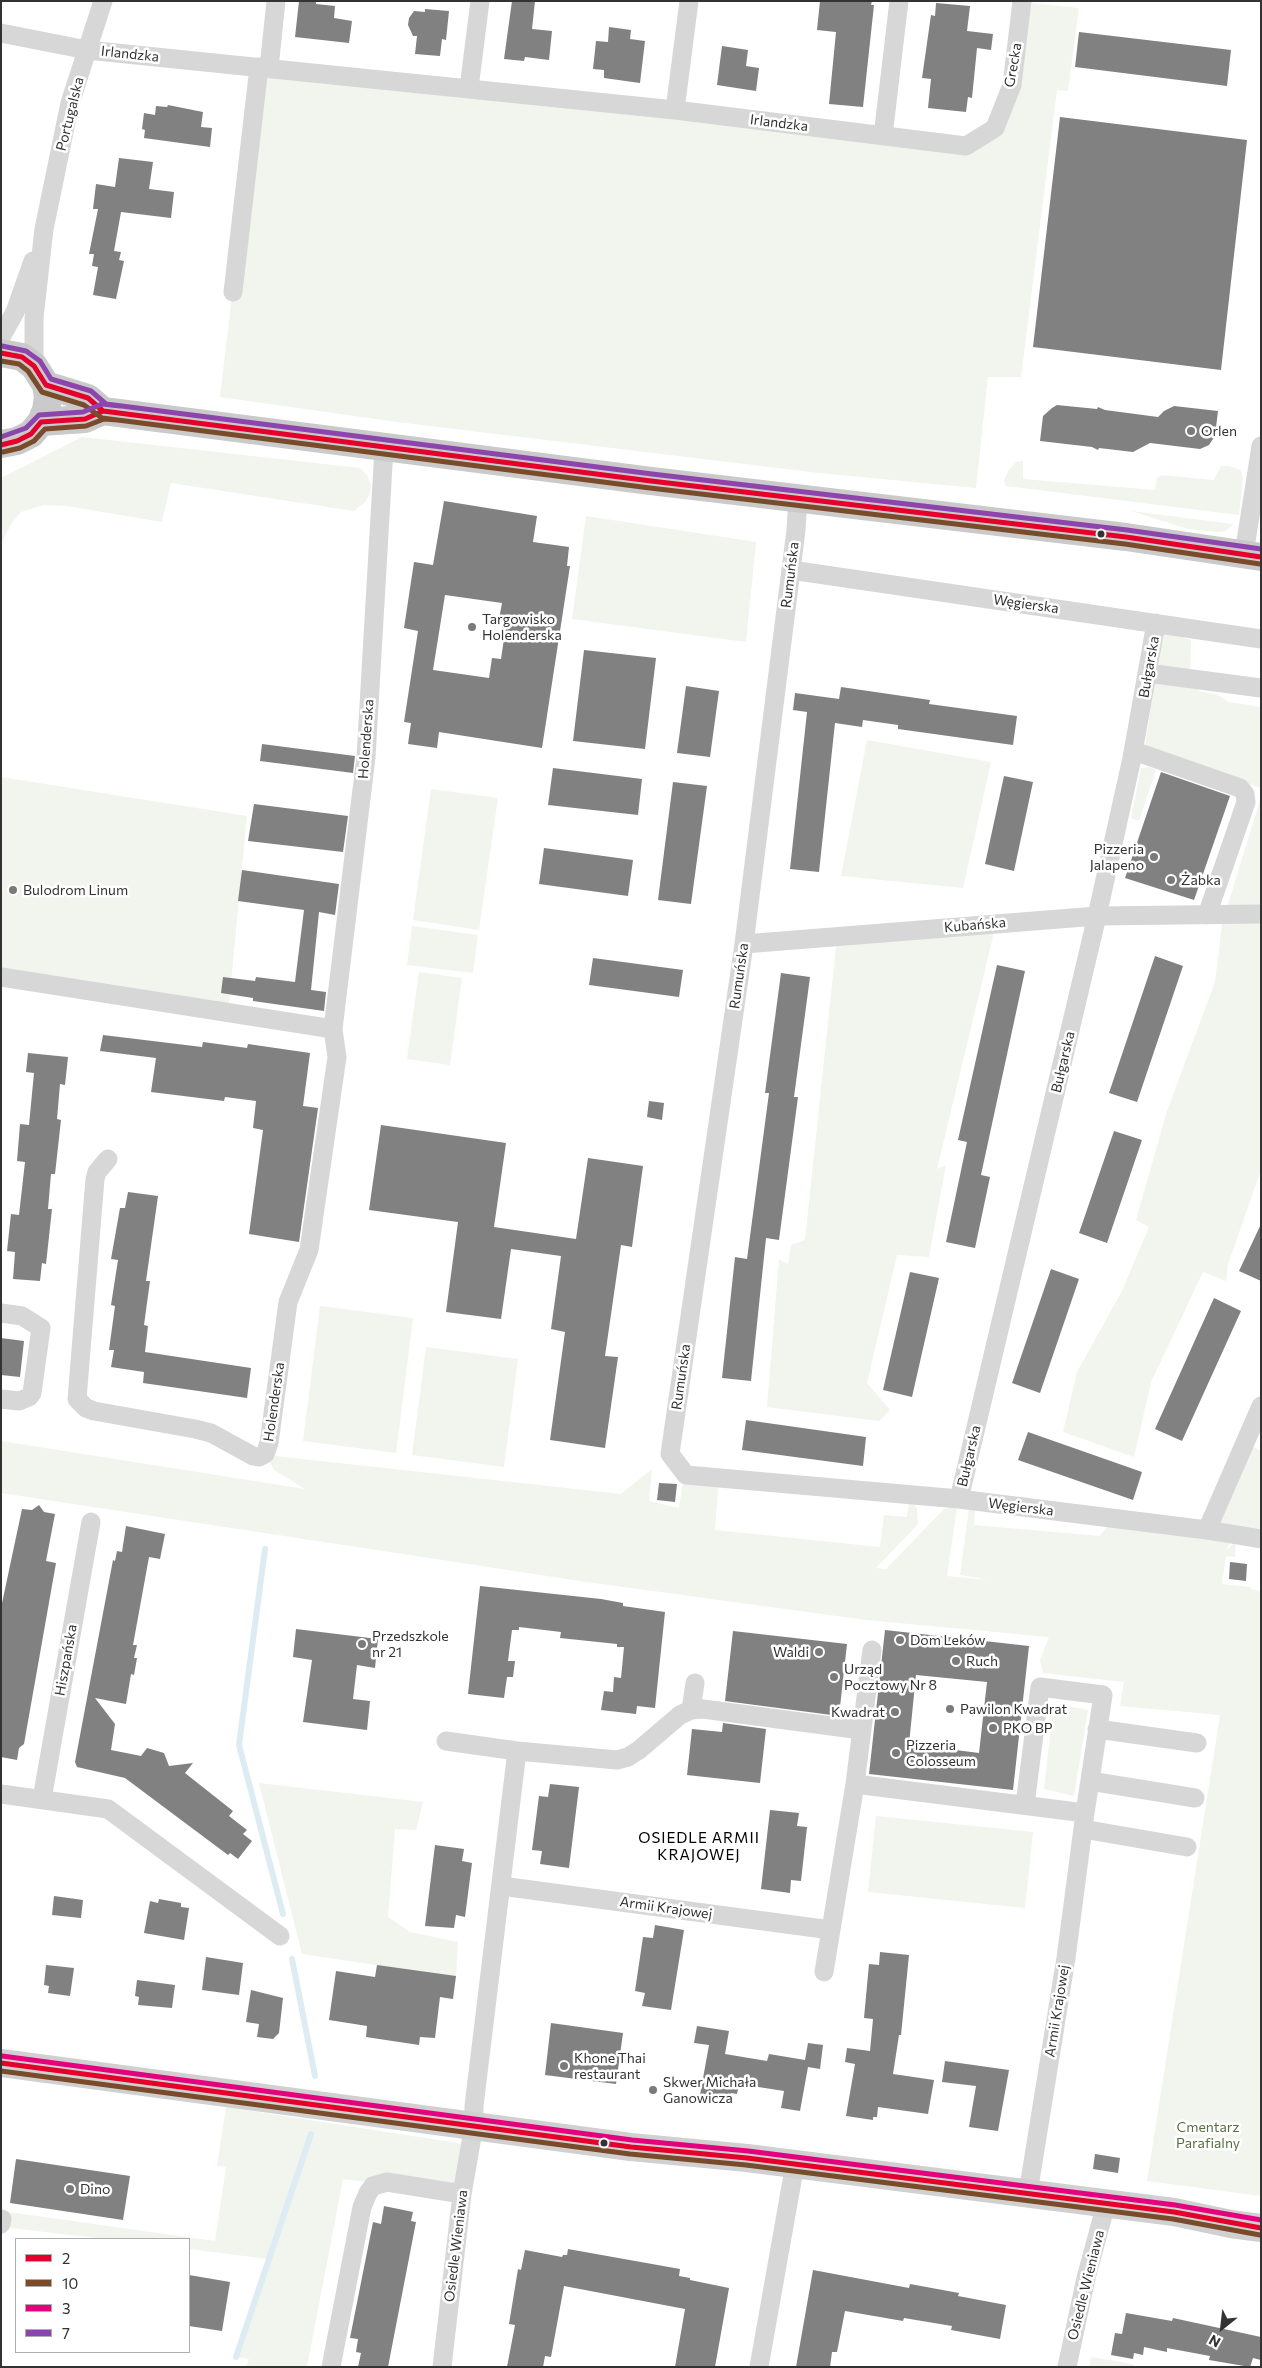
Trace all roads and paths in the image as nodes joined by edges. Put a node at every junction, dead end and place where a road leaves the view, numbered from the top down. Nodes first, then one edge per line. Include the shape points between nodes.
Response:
1 (103, 1) edge
2 (276, 1) edge
3 (480, 1) edge
4 (689, 1) edge
5 (899, 1) edge
6 (1022, 1) edge
7 (1, 33) edge
8 (87, 50) junction
9 (264, 68) junction
10 (469, 88) junction
11 (675, 110) junction
12 (995, 128) joint
13 (883, 136) junction
14 (44, 230) junction
15 (233, 292) dead end
16 (1, 337) edge
17 (1, 353) edge
18 (40, 375) junction
19 (103, 411) junction
20 (41, 422) junction
21 (1, 444) edge
22 (1261, 446) edge
23 (384, 448) junction
24 (798, 497) junction
25 (1253, 556) edge
26 (790, 570) junction
27 (1156, 623) junction
28 (1261, 639) edge
29 (1148, 673) junction
30 (1261, 688) edge
31 (1134, 751) junction
32 (1261, 914) edge
33 (1207, 915) junction
34 (1097, 916) junction
35 (744, 944) junction
36 (1, 977) edge
37 (333, 1029) junction
38 (108, 1159) dead end
39 (1, 1313) edge
40 (1, 1399) edge
41 (1261, 1406) edge
42 (670, 1454) joint
43 (959, 1499) junction
44 (90, 1522) dead end
45 (1207, 1530) junction
46 (1261, 1539) edge
47 (872, 1650) dead end
48 (695, 1683) dead end
49 (691, 1710) junction
50 (1098, 1729) junction
51 (861, 1730) junction
52 (446, 1742) dead end
53 (1197, 1743) dead end
54 (517, 1751) junction
55 (1090, 1781) junction
56 (855, 1784) junction
57 (1, 1794) edge
58 (1195, 1798) dead end
59 (42, 1799) junction
60 (1025, 1805) junction
61 (1084, 1821) junction
62 (1187, 1847) dead end
63 (501, 1886) junction
64 (831, 1930) junction
65 (280, 1936) dead end
66 (824, 1972) dead end
67 (1, 2063) edge
68 (474, 2126) junction
69 (795, 2164) junction
70 (462, 2194) junction
71 (1028, 2194) junction
72 (1106, 2204) junction
73 (2, 2219) edge
74 (1, 2224) edge
75 (1261, 2228) edge
76 (331, 2367) edge
77 (442, 2367) edge
78 (759, 2367) edge
79 (1067, 2367) edge

1 - 8 street, Portugalska
2 - 9 street
3 - 10 street
4 - 11 street
5 - 13 street
6 - 12 street, Grecka via 1012,85
7 - 8 street, Irlandzka
8 - 9 street, Irlandzka
8 - 14 street, Portugalska via 70,103
9 - 10 street, Irlandzka
9 - 15 street
10 - 11 street, Irlandzka
11 - 13 street, Irlandzka
12 - 13 street, Irlandzka via 966,146
14 - 16 street, Portugalska via 15,312
14 - 18 street, Portugalska via 34,318
17 - 18 main road via 22,357
18 - 19 main road via 88,398
18 - 20 main road via 48,398
19 - 20 main road via 85,419
19 - 23 main road
20 - 21 main road via 31,434
22 - 25 street
23 - 24 main road
23 - 37 street, Holenderska via 366,757
24 - 25 main road via 1126,537
24 - 26 street, Rumuńska
26 - 27 street, Węgierska
26 - 35 street, Rumuńska
27 - 28 street, Węgierska
27 - 29 street, Bułgarska
29 - 30 street
29 - 31 street, Bułgarska
31 - 33 street via 1240,788 1245,794 1246,802
31 - 34 street, Bułgarska
32 - 33 street, Kubańska
33 - 34 street, Kubańska
34 - 35 street, Kubańska
34 - 43 street, Bułgarska
35 - 42 street, Rumuńska
36 - 37 street
37 - 38 street, Holenderska via 337,1057 309,1250 288,1302 265,1454 253,1456 212,1433 195,1428 94,1411 76,1398 95,1179
39 - 40 street via 22,1316 42,1328 30,1397 19,1401
41 - 45 street
42 - 43 street, Węgierska via 686,1475
43 - 45 street, Węgierska
44 - 59 street, Hiszpańska
45 - 46 street, Węgierska
47 - 51 street
48 - 49 street
49 - 51 street
49 - 54 street via 623,1759
50 - 53 street
50 - 55 street, Armii Krajowej
50 - 60 street, Armii Krajowej via 1103,1695 1040,1687
51 - 56 street
52 - 54 street
54 - 63 street
55 - 58 street
55 - 61 street, Armii Krajowej
56 - 60 street
56 - 64 street
57 - 59 street
59 - 65 street via 108,1809
60 - 61 street
61 - 62 street
61 - 71 street, Armii Krajowej via 1066,1958
63 - 64 street, Armii Krajowej
63 - 68 street
64 - 66 street
67 - 68 street
68 - 69 street
68 - 70 street, Osiedle Wieniawa
69 - 71 street
69 - 78 street
70 - 76 street via 387,2182 373,2186 368,2192 362,2207
70 - 77 street, Osiedle Wieniawa
71 - 72 street
72 - 75 street
72 - 79 street, Osiedle Wieniawa
73 - 74 street

